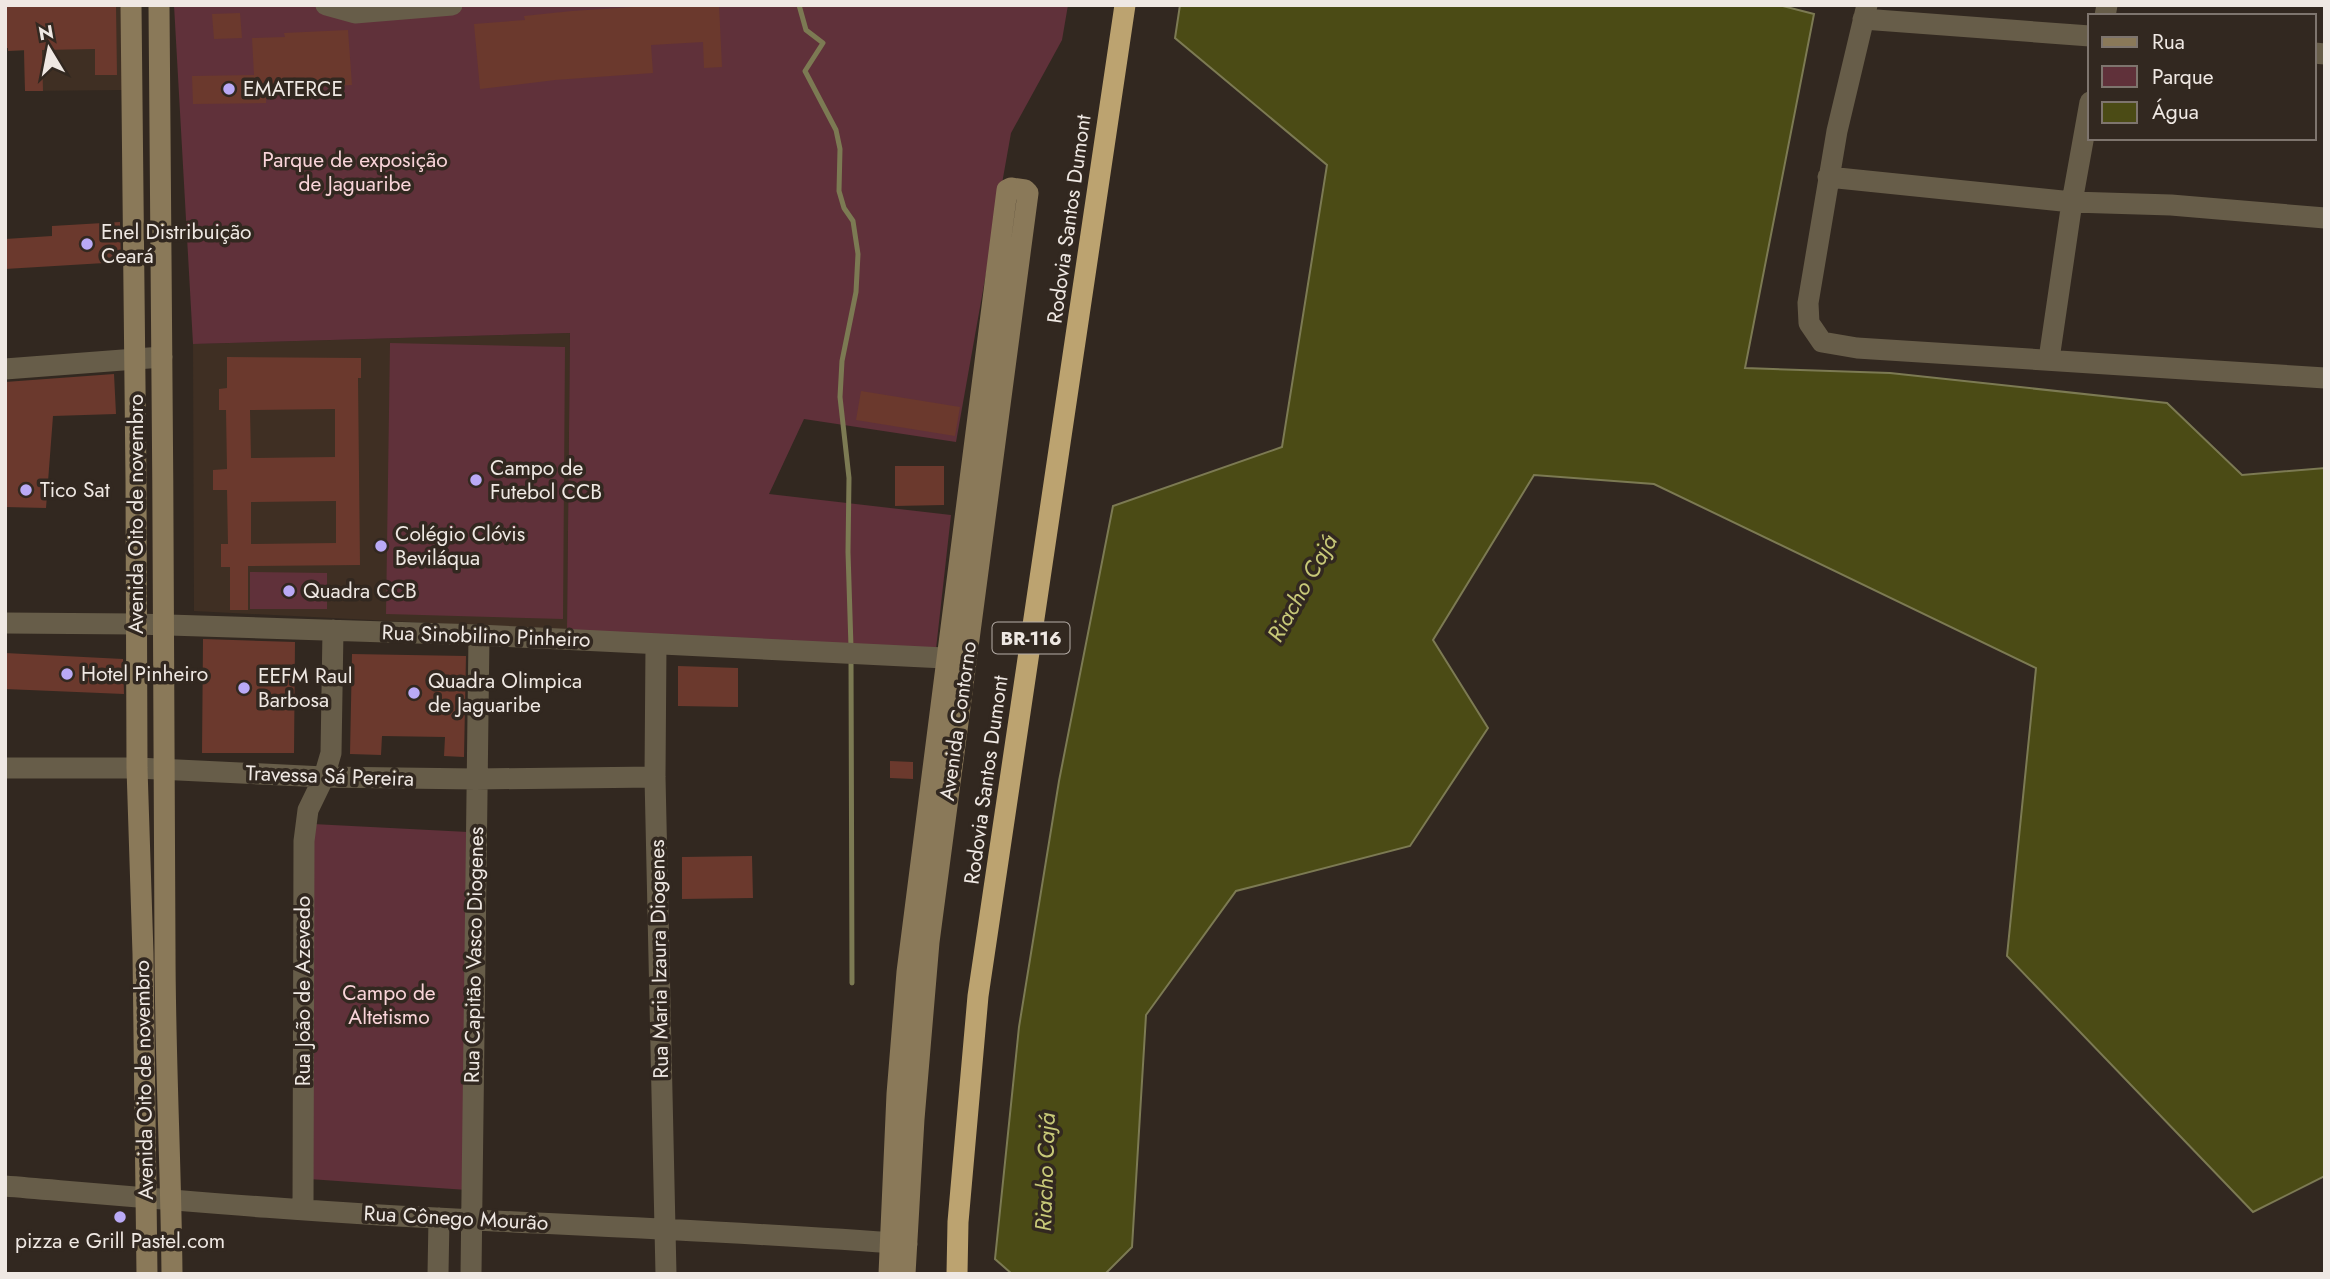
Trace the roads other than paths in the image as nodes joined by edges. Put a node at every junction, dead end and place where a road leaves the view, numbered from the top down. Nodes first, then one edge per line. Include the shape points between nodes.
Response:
1 (131, 5) edge
2 (159, 5) edge
3 (326, 5) edge
4 (452, 5) edge
5 (1125, 5) edge
6 (1865, 12) edge
7 (2088, 36) edge
8 (2088, 113) edge
9 (1828, 177) junction
10 (1007, 190) dead end
11 (2072, 202) junction
12 (2325, 218) edge
13 (162, 356) junction
14 (134, 358) junction
15 (2049, 359) junction
16 (5, 369) edge
17 (2325, 378) edge
18 (5, 623) edge
19 (137, 624) junction
20 (163, 625) junction
21 (333, 630) junction
22 (479, 635) junction
23 (656, 644) junction
24 (958, 658) junction
25 (5, 768) edge
26 (137, 768) junction
27 (166, 770) junction
28 (324, 777) junction
29 (655, 777) junction
30 (476, 779) junction
31 (165, 951) junction
32 (143, 954) junction
33 (5, 1186) edge
34 (145, 1197) junction
35 (172, 1200) junction
36 (303, 1209) junction
37 (439, 1218) junction
38 (471, 1220) junction
39 (665, 1228) junction
40 (898, 1244) junction
41 (146, 1274) edge
42 (172, 1274) edge
43 (438, 1274) edge
44 (471, 1274) edge
45 (666, 1274) edge
46 (889, 1274) edge
47 (905, 1274) edge
48 (957, 1274) edge

1 - 14 main road, Avenida Oito de novembro
2 - 13 main road, Avenida Oito de novembro
3 - 4 street via 355,13
5 - 48 highway, Rodovia Santos Dumont / BR-116 via 978,996
6 - 7 street
6 - 9 street
8 - 11 street
9 - 11 street
9 - 15 street via 1808,303 1809,323 1822,342
10 - 24 main road via 988,418
11 - 12 street
11 - 15 street
13 - 14 street
13 - 20 main road, Avenida Oito de novembro
14 - 16 street
14 - 19 main road, Avenida Oito de novembro
15 - 17 street
18 - 19 street, Rua Sinobilino Pinheiro
19 - 20 street, Rua Sinobilino Pinheiro
19 - 26 main road, Avenida Oito de novembro
20 - 21 street, Rua Sinobilino Pinheiro
20 - 27 main road, Avenida Oito de novembro
21 - 22 street, Rua Sinobilino Pinheiro
21 - 28 street, Rua João de Azevedo via 332,740
22 - 23 street, Rua Sinobilino Pinheiro
22 - 30 street, Rua Capitão Vasco Diogenes
23 - 24 street, Rua Sinobilino Pinheiro
23 - 29 street, Rua Maria Izaura Diogenes
24 - 40 main road via 905,995
25 - 26 street, Travessa Sá Pereira
26 - 27 street, Travessa Sá Pereira
26 - 32 main road, Avenida Oito de novembro
27 - 28 street, Travessa Sá Pereira
27 - 31 main road, Avenida Oito de novembro
28 - 30 street, Travessa Sá Pereira
28 - 36 street, Rua João de Azevedo via 308,810 304,841
29 - 30 street, Travessa Sá Pereira
29 - 39 street, Rua Maria Izaura Diogenes
30 - 38 street, Rua Capitão Vasco Diogenes
31 - 32 main road
31 - 35 main road, Avenida Oito de novembro
32 - 34 main road, Avenida Oito de novembro
33 - 34 street, Rua Cônego Mourão
34 - 35 street, Rua Cônego Mourão
34 - 41 main road, Avenida Oito de novembro
35 - 36 street, Rua Cônego Mourão
35 - 42 main road, Avenida Oito de novembro
36 - 37 street, Rua Cônego Mourão
37 - 38 street, Rua Cônego Mourão
37 - 43 street
38 - 39 street, Rua Cônego Mourão
38 - 44 street, Rua Capitão Vasco Diogenes
39 - 40 street, Rua Cônego Mourão
39 - 45 street, Rua Maria Izaura Diogenes
40 - 46 main road
40 - 47 main road

